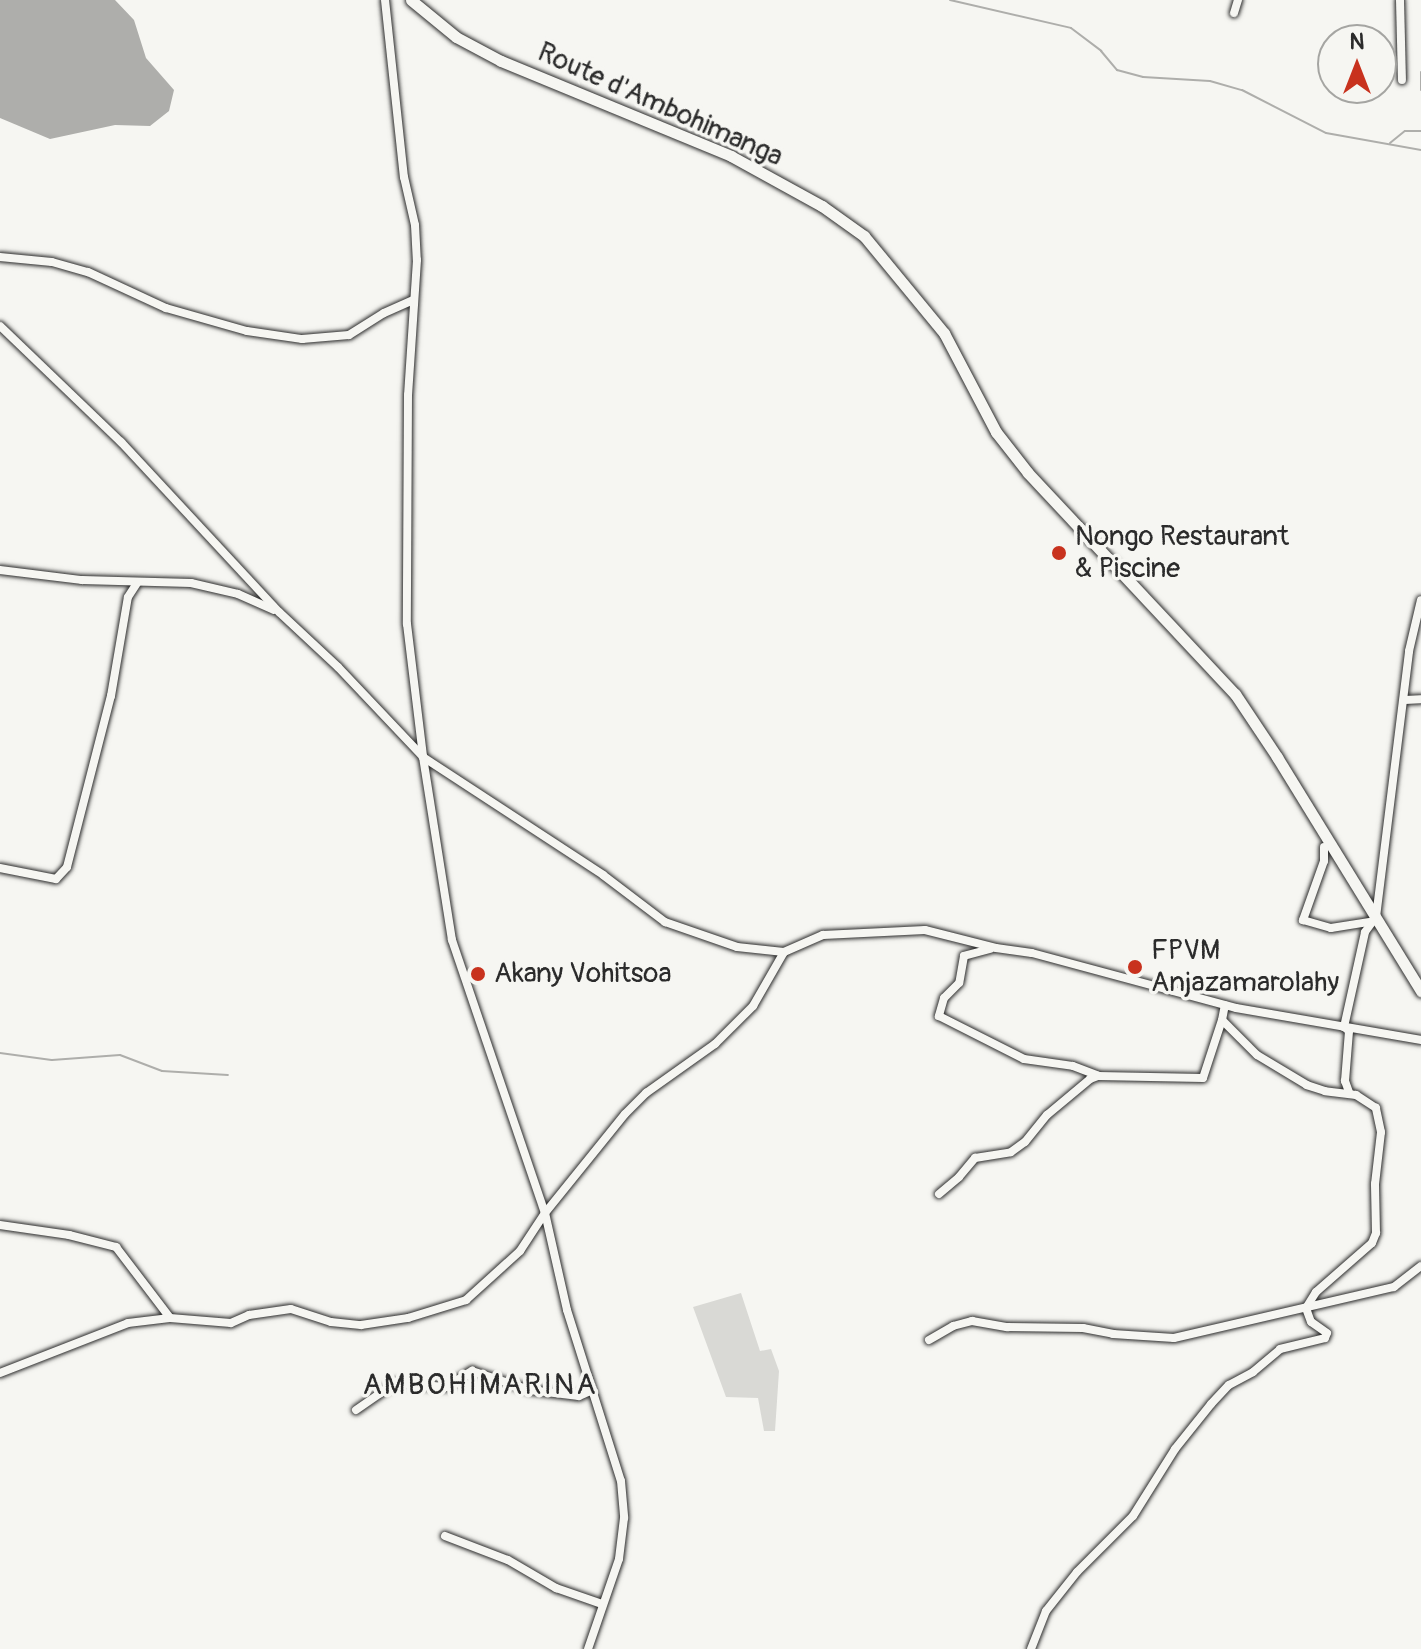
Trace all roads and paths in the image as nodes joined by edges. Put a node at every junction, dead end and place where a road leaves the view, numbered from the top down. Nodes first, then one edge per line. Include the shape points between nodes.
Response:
1 (385, 0) edge
2 (411, 0) edge
3 (1238, 0) edge
4 (1400, 0) edge
5 (1234, 13) dead end
6 (1402, 80) dead end
7 (0, 257) edge
8 (413, 300) junction
9 (0, 326) edge
10 (0, 570) edge
11 (137, 583) junction
12 (1421, 600) edge
13 (279, 612) junction
14 (1421, 699) edge
15 (1404, 700) junction
16 (423, 757) junction
17 (1324, 847) dead end
18 (0, 868) edge
19 (1374, 919) junction
20 (996, 948) junction
21 (784, 952) junction
22 (1421, 991) edge
23 (1225, 1005) junction
24 (1222, 1020) junction
25 (1344, 1027) junction
26 (1421, 1040) edge
27 (1098, 1076) junction
28 (1349, 1092) junction
29 (939, 1194) dead end
30 (545, 1213) junction
31 (0, 1225) edge
32 (1421, 1266) edge
33 (1306, 1308) junction
34 (170, 1318) junction
35 (929, 1340) dead end
36 (0, 1373) edge
37 (590, 1391) junction
38 (356, 1410) dead end
39 (445, 1536) dead end
40 (602, 1604) junction
41 (588, 1649) edge
42 (1031, 1649) edge

1 - 8 street via 404,177 415,225
2 - 19 street, Route d'Ambohimanga via 456,37 501,61 731,156 822,206 864,236 944,333 996,432 1028,473 1235,694
3 - 5 street
4 - 6 street
7 - 8 street via 52,262 88,272 166,308 247,331 302,339 349,335
8 - 16 street via 407,624
9 - 13 street via 121,442
10 - 11 street
11 - 13 street via 191,583 238,594
11 - 18 street via 128,597 108,710 67,867 56,879
12 - 15 street
13 - 16 street
14 - 15 street
15 - 19 street
16 - 21 street via 665,922 737,947
16 - 30 street via 452,940
17 - 19 street via 1303,920 1331,928
19 - 22 street, Route d'Ambohimanga
19 - 25 street via 1365,932
20 - 21 street via 901,929 823,935
20 - 23 street
20 - 27 street via 964,956 959,983 944,998 939,1016 1024,1059 1073,1066
21 - 30 street via 753,1006 715,1044 646,1093
23 - 24 street
23 - 25 street
24 - 27 street via 1203,1078
24 - 28 street via 1257,1055 1289,1075 1325,1091
25 - 26 street
25 - 28 street via 1349,1031
27 - 29 street via 1047,1115 1025,1142 1011,1152 975,1158
28 - 33 street via 1372,1103 1381,1132 1376,1233
30 - 34 street via 520,1251 481,1290 432,1312 361,1325 291,1309 231,1323
30 - 37 street
31 - 34 street via 116,1247
32 - 33 street via 1394,1287
33 - 35 street via 1174,1338 972,1321
33 - 42 street via 1311,1322 1327,1333 1325,1338 1280,1349 1211,1404 1133,1516 1046,1611
34 - 36 street via 128,1323
37 - 38 street via 574,1396 530,1390 472,1371 446,1387 395,1383
37 - 40 street via 621,1481 624,1518 619,1559
39 - 40 street
40 - 41 street

